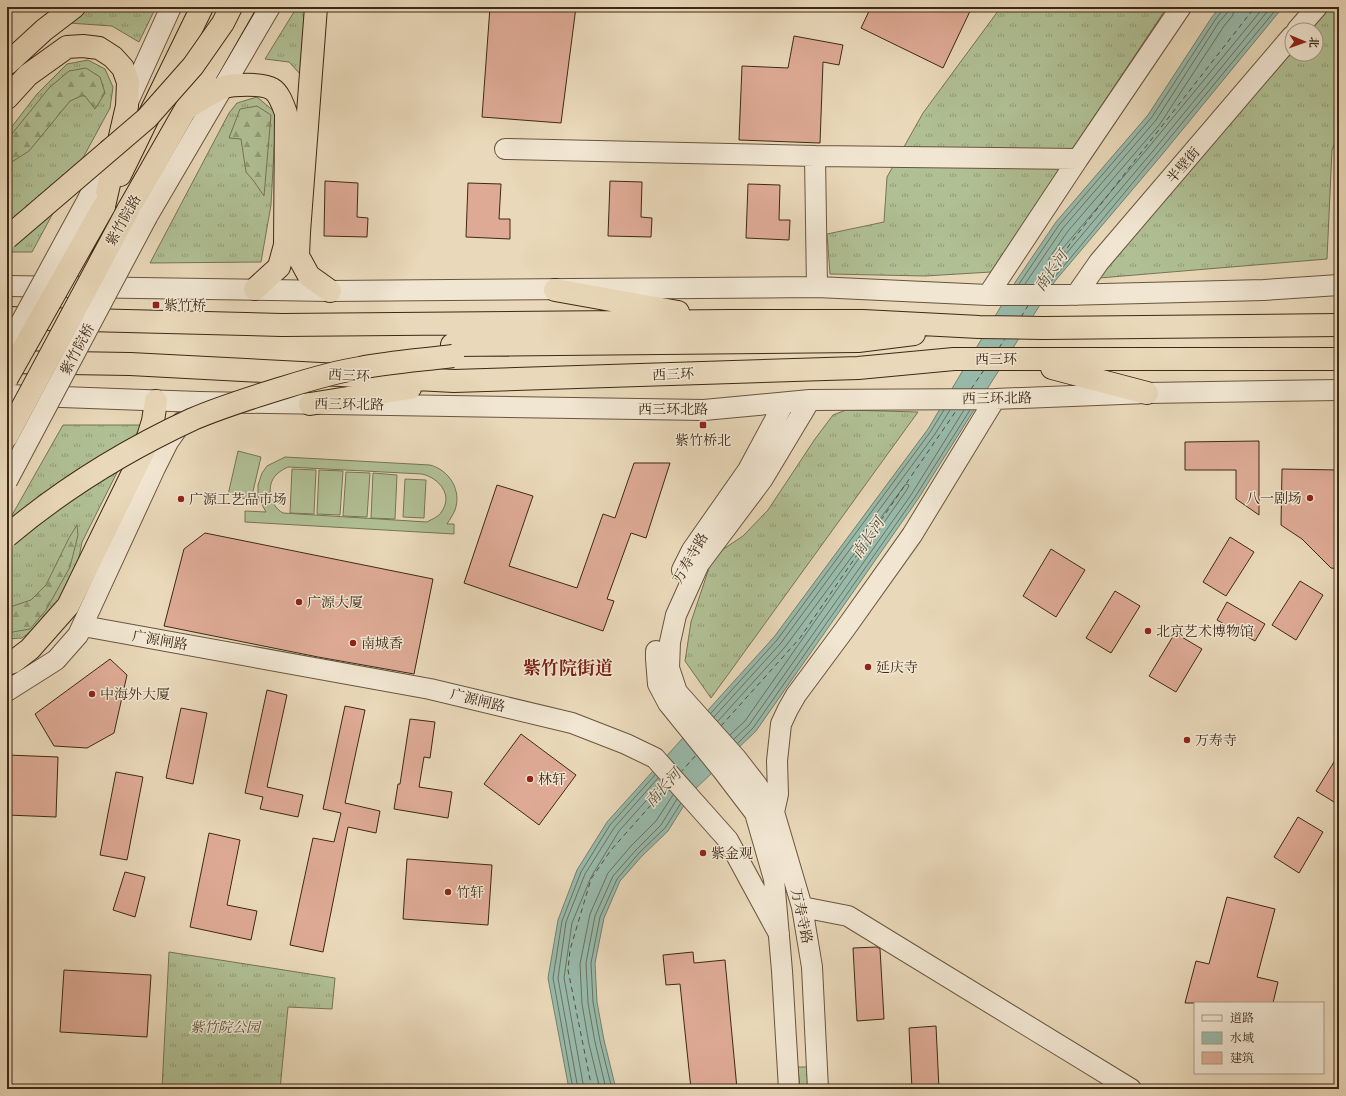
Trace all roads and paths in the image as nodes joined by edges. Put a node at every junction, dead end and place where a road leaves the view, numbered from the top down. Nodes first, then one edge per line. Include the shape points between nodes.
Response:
1 (74, 7) edge
2 (171, 7) edge
3 (202, 7) edge
4 (218, 7) edge
5 (232, 7) edge
6 (244, 7) edge
7 (270, 7) edge
8 (316, 7) edge
9 (1181, 7) edge
10 (1317, 7) edge
11 (1304, 22) edge
12 (1284, 45) edge
13 (7, 64) edge
14 (223, 87) junction
15 (7, 98) edge
16 (127, 106) junction
17 (187, 108) junction
18 (505, 149) dead end
19 (815, 156) junction
20 (1078, 159) junction
21 (96, 203) junction
22 (138, 214) junction
23 (7, 221) edge
24 (7, 238) edge
25 (1339, 284) edge
26 (7, 286) edge
27 (817, 287) junction
28 (255, 289) junction
29 (555, 290) junction
30 (330, 291) junction
31 (988, 295) junction
32 (1070, 295) junction
33 (7, 318) edge
34 (730, 321) junction
35 (1339, 325) edge
36 (979, 327) junction
37 (7, 348) edge
38 (453, 350) junction
39 (954, 359) junction
40 (1339, 359) edge
41 (1022, 360) junction
42 (7, 362) edge
43 (7, 378) edge
44 (454, 381) junction
45 (1339, 390) edge
46 (1147, 393) junction
47 (7, 395) edge
48 (995, 399) junction
49 (810, 400) junction
50 (156, 401) junction
51 (199, 402) junction
52 (784, 403) junction
53 (310, 404) junction
54 (7, 436) edge
55 (7, 481) edge
56 (7, 520) edge
57 (7, 536) edge
58 (82, 626) junction
59 (7, 664) edge
60 (7, 691) edge
61 (690, 718) junction
62 (730, 764) junction
63 (774, 812) junction
64 (802, 907) junction
65 (779, 934) junction
66 (789, 1089) edge
67 (818, 1089) edge
68 (1131, 1089) edge

1 - 13 highway
2 - 16 street
3 - 21 highway, 紫竹院路
4 - 23 highway via 184,59 156,91
5 - 24 highway, bridge via 193,66 147,118
6 - 17 highway, 紫竹院路
7 - 14 street, 紫竹院路
8 - 30 highway via 298,256 309,276
9 - 20 street
10 - 11 street
12 - 32 street, 半壁街
14 - 17 highway
14 - 22 street, 紫竹院路
14 - 28 highway via 242,85 272,89 286,113 285,245 279,266
15 - 16 highway via 28,75 67,47 83,46 99,48 113,57 123,68 128,82
16 - 21 highway
17 - 22 highway, 紫竹院路
18 - 19 street
19 - 20 street
19 - 27 street
20 - 31 street
21 - 37 street, 紫竹院路, bridge
21 - 43 highway, 紫竹院路, bridge
22 - 54 highway, 紫竹院路, bridge
22 - 55 street, 紫竹院桥, bridge
25 - 32 street via 1264,290
26 - 28 street
27 - 29 street
27 - 31 street
28 - 30 street
29 - 30 street
29 - 34 highway
31 - 32 street
33 - 34 highway via 282,325
34 - 36 highway via 862,321
35 - 36 highway
36 - 38 highway via 858,341
38 - 39 highway via 858,355
38 - 56 highway via 402,350 352,358 292,372 223,394 144,428 65,475
38 - 57 highway, bridge via 314,378 242,400 194,419 119,456 80,480
39 - 41 highway, 西三环
39 - 44 highway, 西三环 via 858,368
40 - 41 highway, 西三环
41 - 46 highway
42 - 44 highway, 西三环 via 130,364
44 - 53 highway
45 - 46 street, 西三环北路
46 - 48 street, 西三环北路
47 - 50 street, 西三环北路
48 - 49 street, 西三环北路
48 - 63 street via 912,535 796,694 780,724 778,794
49 - 52 street, 西三环北路
49 - 61 street, 万寿寺路 via 762,480 699,564 676,615 670,642 669,668
50 - 51 street, 西三环北路
50 - 59 highway via 144,450 68,606 30,649
51 - 53 street, 西三环北路
51 - 58 street via 168,442
52 - 53 street, 西三环北路 via 704,410
52 - 61 street, 万寿寺路 via 748,470 692,550 670,594 663,617 656,659 658,684 668,703
58 - 60 street via 78,635 56,660
58 - 65 street, 广源闸路 via 430,689 572,723 626,744 655,758 728,840
61 - 62 street
62 - 63 street, 万寿寺路 via 757,785
62 - 65 street, 万寿寺路 via 755,813 774,878
63 - 64 street, 万寿寺路
64 - 67 street, 万寿寺路 via 812,967
64 - 68 street via 848,916
65 - 66 street, 万寿寺路

